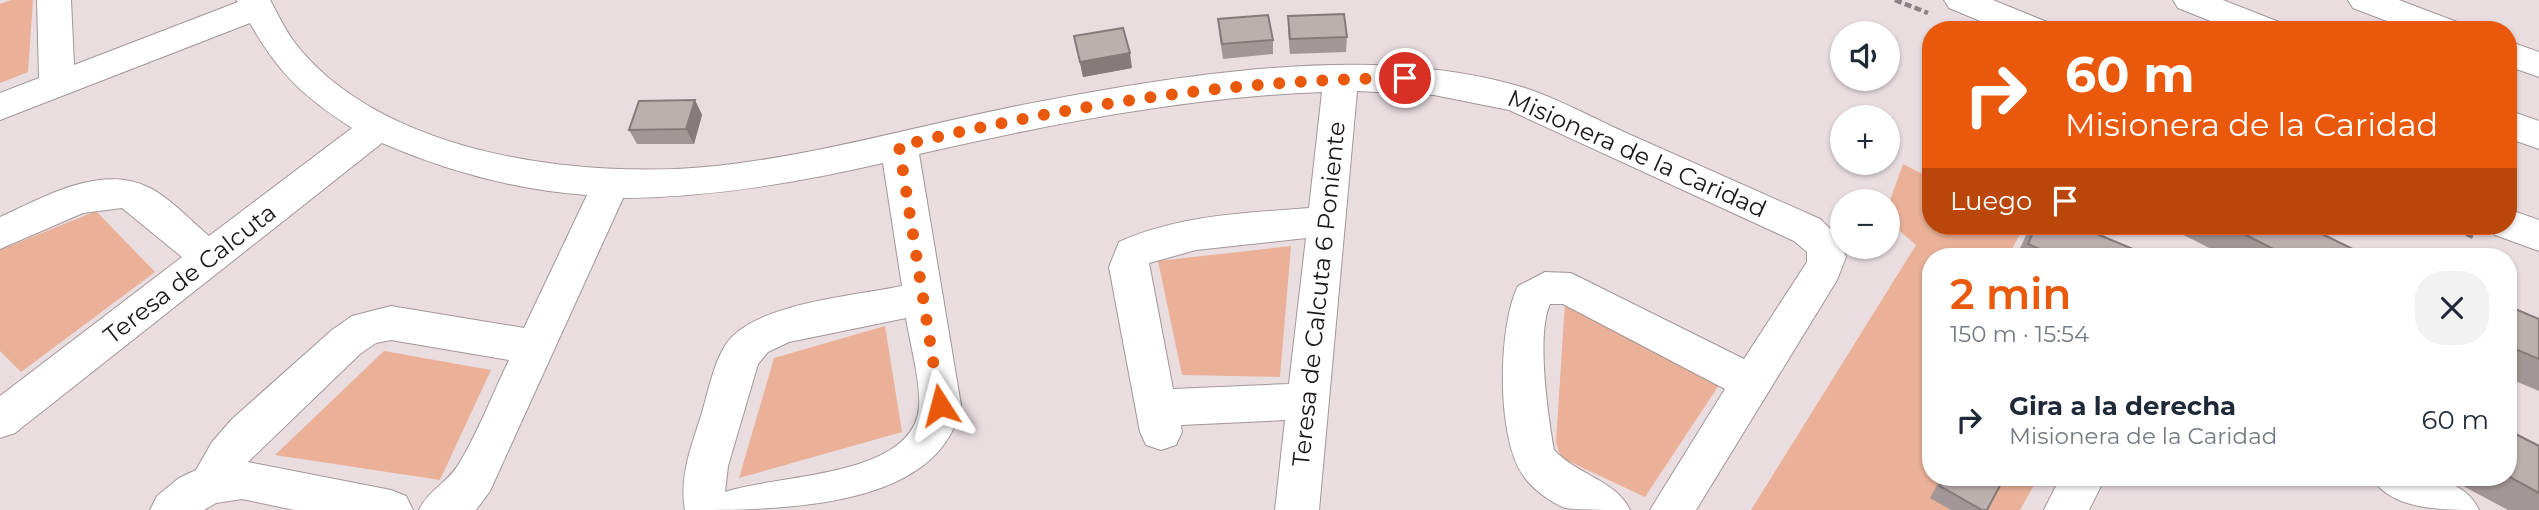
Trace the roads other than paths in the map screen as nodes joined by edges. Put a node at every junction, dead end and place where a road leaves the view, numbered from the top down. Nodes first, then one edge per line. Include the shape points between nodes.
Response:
1 (54, 0) edge
2 (1961, 0) edge
3 (2190, 0) edge
4 (2365, 0) edge
5 (254, 4) edge
6 (2013, 21) edge
7 (2244, 21) edge
8 (2421, 21) edge
9 (2517, 56) edge
10 (2539, 65) edge
11 (1341, 78) junction
12 (57, 85) junction
13 (0, 107) edge
14 (378, 127) junction
15 (2517, 127) edge
16 (2539, 136) edge
17 (899, 146) junction
18 (611, 184) junction
19 (1327, 222) junction
20 (2517, 227) edge
21 (0, 234) edge
22 (2539, 236) edge
23 (210, 259) junction
24 (923, 298) junction
25 (535, 347) junction
26 (1752, 383) junction
27 (1308, 401) junction
28 (8, 404) edge
29 (211, 484) junction
30 (2079, 486) edge
31 (2410, 486) edge
32 (172, 510) edge
33 (390, 510) edge
34 (441, 510) edge
35 (707, 510) edge
36 (729, 510) edge
37 (1297, 510) edge
38 (1608, 510) edge
39 (1672, 510) edge
40 (2066, 510) edge
41 (2457, 510) edge

1 - 12 main road
2 - 6 main road
3 - 7 main road
4 - 8 main road
5 - 12 main road
5 - 14 main road, Misionera de la Caridad via 274,39 319,89
9 - 10 main road
11 - 17 main road, Misionera de la Caridad via 1118,102
11 - 19 main road, Teresa de Calcuta 6 Poniente
11 - 26 main road, Misionera de la Caridad via 1444,81 1518,99 1807,230 1826,248 1827,263
12 - 13 main road
14 - 18 main road, Misionera de la Caridad via 486,165 567,181
14 - 23 main road, Teresa de Calcuta
15 - 16 main road
17 - 18 main road, Misionera de la Caridad via 735,178
17 - 24 main road
18 - 25 main road
19 - 27 main road, Teresa de Calcuta 6 Poniente
19 - 27 main road via 1212,234 1146,247 1133,253 1128,267 1158,420
20 - 22 main road
21 - 23 main road via 101,193 124,192
23 - 28 main road, Teresa de Calcuta
24 - 35 main road via 783,327 754,340 740,357 707,466
24 - 36 main road via 940,405 932,438 920,454 884,477
25 - 29 main road via 391,323 366,328 247,432
25 - 34 main road via 469,489
26 - 38 main road via 1572,289 1549,287 1530,299 1525,323 1533,453 1549,473
26 - 39 main road
27 - 37 main road, Teresa de Calcuta 6 Poniente
29 - 32 main road
29 - 33 main road via 242,480
30 - 40 main road
31 - 41 main road

